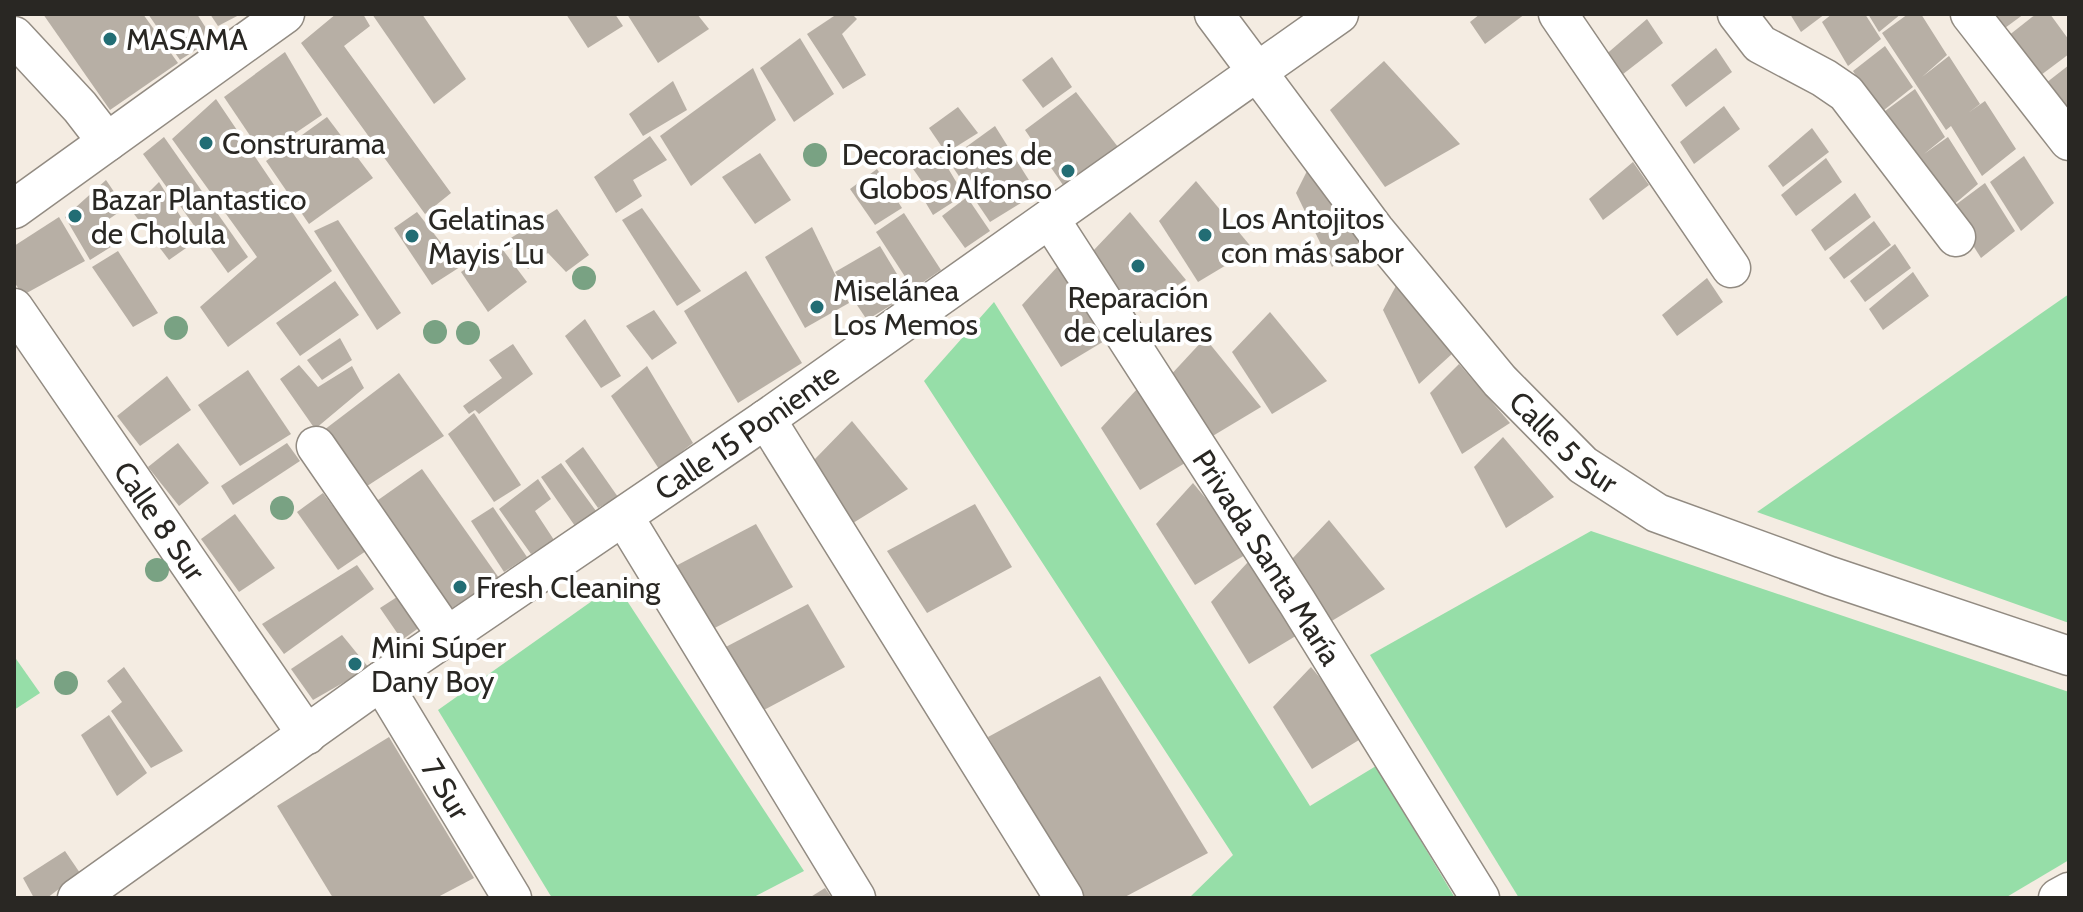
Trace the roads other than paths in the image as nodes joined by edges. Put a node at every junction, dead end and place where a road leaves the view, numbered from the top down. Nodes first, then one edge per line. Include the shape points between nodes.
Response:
1 (285, 14) edge
2 (1214, 14) edge
3 (1339, 14) edge
4 (1558, 14) edge
5 (1737, 14) edge
6 (1970, 14) edge
7 (14, 36) edge
8 (1257, 73) junction
9 (2069, 141) edge
10 (107, 142) junction
11 (14, 209) edge
12 (1050, 219) junction
13 (1956, 237) dead end
14 (1731, 268) dead end
15 (14, 308) edge
16 (766, 419) junction
17 (316, 446) dead end
18 (624, 517) junction
19 (447, 636) junction
20 (2069, 656) edge
21 (381, 681) junction
22 (307, 735) junction
23 (2069, 892) edge
24 (77, 898) edge
25 (512, 898) edge
26 (856, 898) edge
27 (1064, 898) edge
28 (1480, 898) edge
29 (2058, 898) edge

1 - 10 street
2 - 8 street, Calle 5 Sur
3 - 8 street, Calle 15 Poniente
4 - 14 street
5 - 13 street via 1760,44 1846,93
6 - 9 street
7 - 10 street
8 - 12 street, Calle 15 Poniente
8 - 20 street, Calle 5 Sur via 1375,230 1500,381 1583,465 1657,513
10 - 11 street
12 - 16 street, Calle 15 Poniente
12 - 28 street, Privada Santa María
15 - 22 street, Calle 8 Sur
16 - 18 street, Calle 15 Poniente
16 - 27 street
17 - 19 street
18 - 19 street, Calle 15 Poniente
18 - 26 street
19 - 21 street, Calle 15 Poniente
21 - 22 street, Calle 15 Poniente
21 - 25 street, 7 Sur
22 - 24 street, Calle 15 Poniente
23 - 29 street

